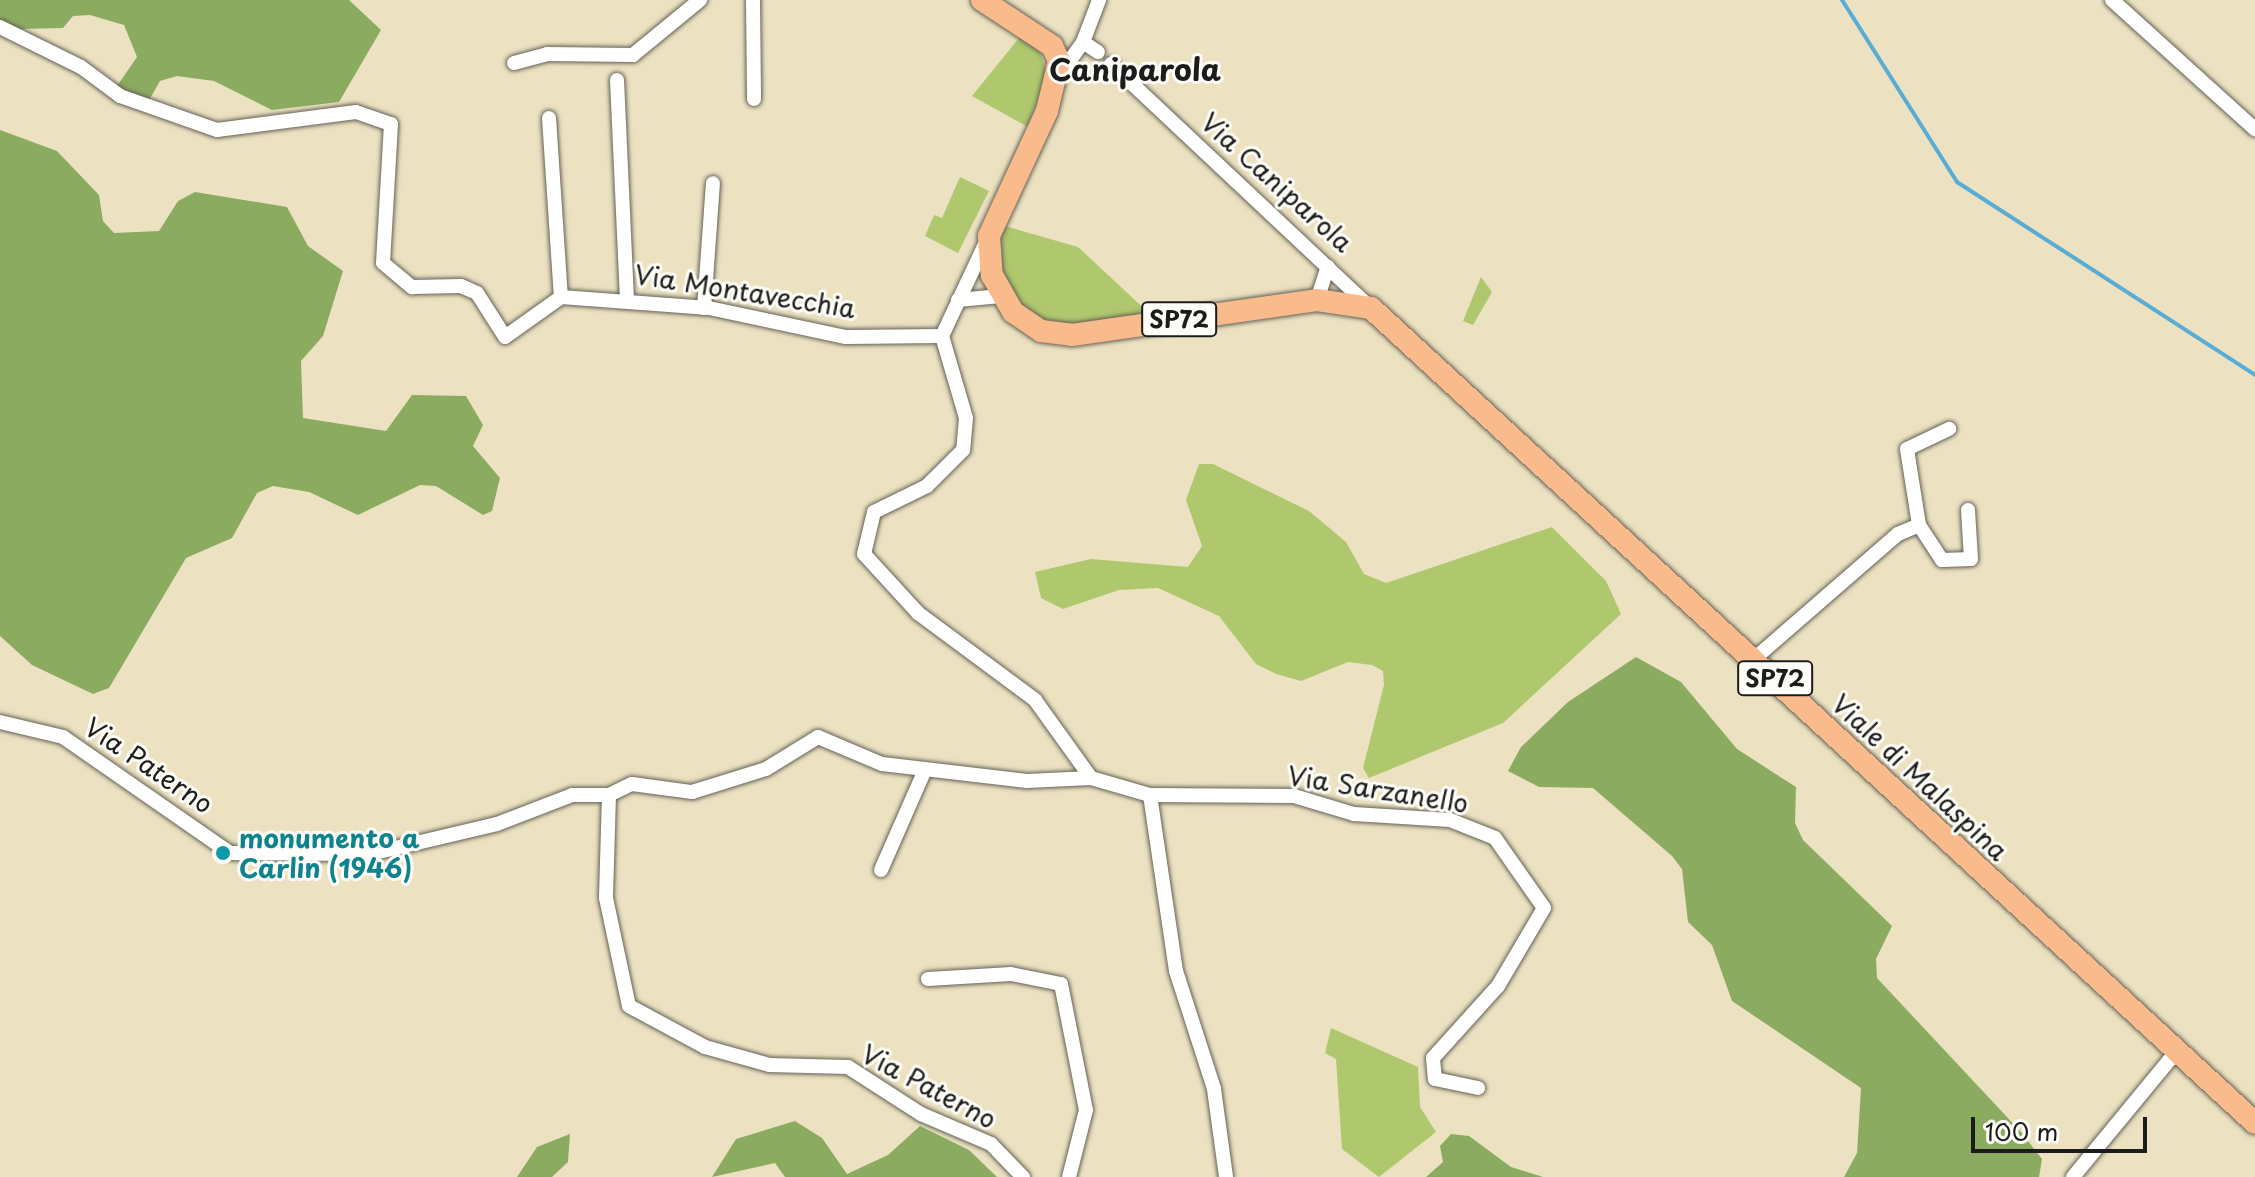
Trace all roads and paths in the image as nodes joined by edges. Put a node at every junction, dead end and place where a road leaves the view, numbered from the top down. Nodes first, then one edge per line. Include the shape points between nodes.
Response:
1 (700, 0) edge
2 (753, 0) edge
3 (982, 0) edge
4 (1099, 0) edge
5 (2112, 0) edge
6 (0, 27) edge
7 (1083, 42) junction
8 (1098, 52) dead end
9 (514, 63) dead end
10 (1111, 64) dead end
11 (1060, 74) junction
12 (617, 80) dead end
13 (754, 99) dead end
14 (549, 118) dead end
15 (2255, 129) edge
16 (713, 183) dead end
17 (989, 236) junction
18 (1328, 267) junction
19 (967, 283) junction
20 (997, 289) junction
21 (561, 297) junction
22 (627, 299) junction
23 (958, 300) junction
24 (1317, 300) junction
25 (704, 308) junction
26 (1371, 308) junction
27 (942, 336) junction
28 (1949, 429) dead end
29 (1968, 510) dead end
30 (1919, 525) junction
31 (1754, 659) junction
32 (0, 722) edge
33 (925, 770) junction
34 (1091, 778) junction
35 (609, 795) junction
36 (1150, 795) junction
37 (881, 870) dead end
38 (928, 979) dead end
39 (2177, 1051) junction
40 (1478, 1088) dead end
41 (2255, 1123) edge
42 (1023, 1177) edge
43 (1069, 1177) edge
44 (1226, 1177) edge
45 (2073, 1177) edge

1 - 9 street via 633,55 557,53
2 - 13 street
3 - 11 main road via 1052,46
4 - 7 street
5 - 15 street
6 - 21 street via 81,67 120,96 217,130 356,112 391,124 383,263 412,287 461,286 477,293 505,337
7 - 8 street
7 - 11 street
10 - 18 street, Via Caniparola
11 - 17 main road
12 - 22 street
14 - 21 street
16 - 25 street
17 - 19 street
17 - 20 main road
18 - 24 street
18 - 26 street, Via Caniparola
19 - 20 street
19 - 23 street
20 - 23 street
20 - 24 main road, SP72 via 1034,327 1072,335
21 - 22 street, Via Montavecchia
22 - 25 street, Via Montavecchia
23 - 27 street
24 - 26 main road, SP72
25 - 27 street, Via Montavecchia via 816,333 911,342
26 - 31 main road, Viale di Malaspina / SP72
27 - 34 street via 966,418 963,450 927,486 883,504 866,525 864,554 880,577 1035,700
28 - 30 street via 1907,449
29 - 30 street via 1971,559 1942,560
30 - 31 street via 1898,534
31 - 39 main road, Viale di Malaspina / SP72
32 - 35 street, Via Paterno via 63,737 230,853 370,854 497,824 572,795
33 - 34 street, Via Sarzanello via 1027,781
33 - 35 street, Via Sarzanello via 882,764 818,737 766,769 692,792 632,784
33 - 37 street
34 - 36 street, Via Sarzanello
35 - 42 street, Via Paterno via 606,898 629,1006 717,1051 769,1065 848,1067 921,1114 991,1144
36 - 40 street, Via Sarzanello via 1294,796 1354,814 1450,820 1495,838 1544,908 1492,995 1433,1058 1435,1079
36 - 44 street via 1176,971 1214,1089
38 - 43 street via 1011,974 1061,984 1086,1110
39 - 41 main road, Viale di Malaspina / SP72
39 - 45 street

